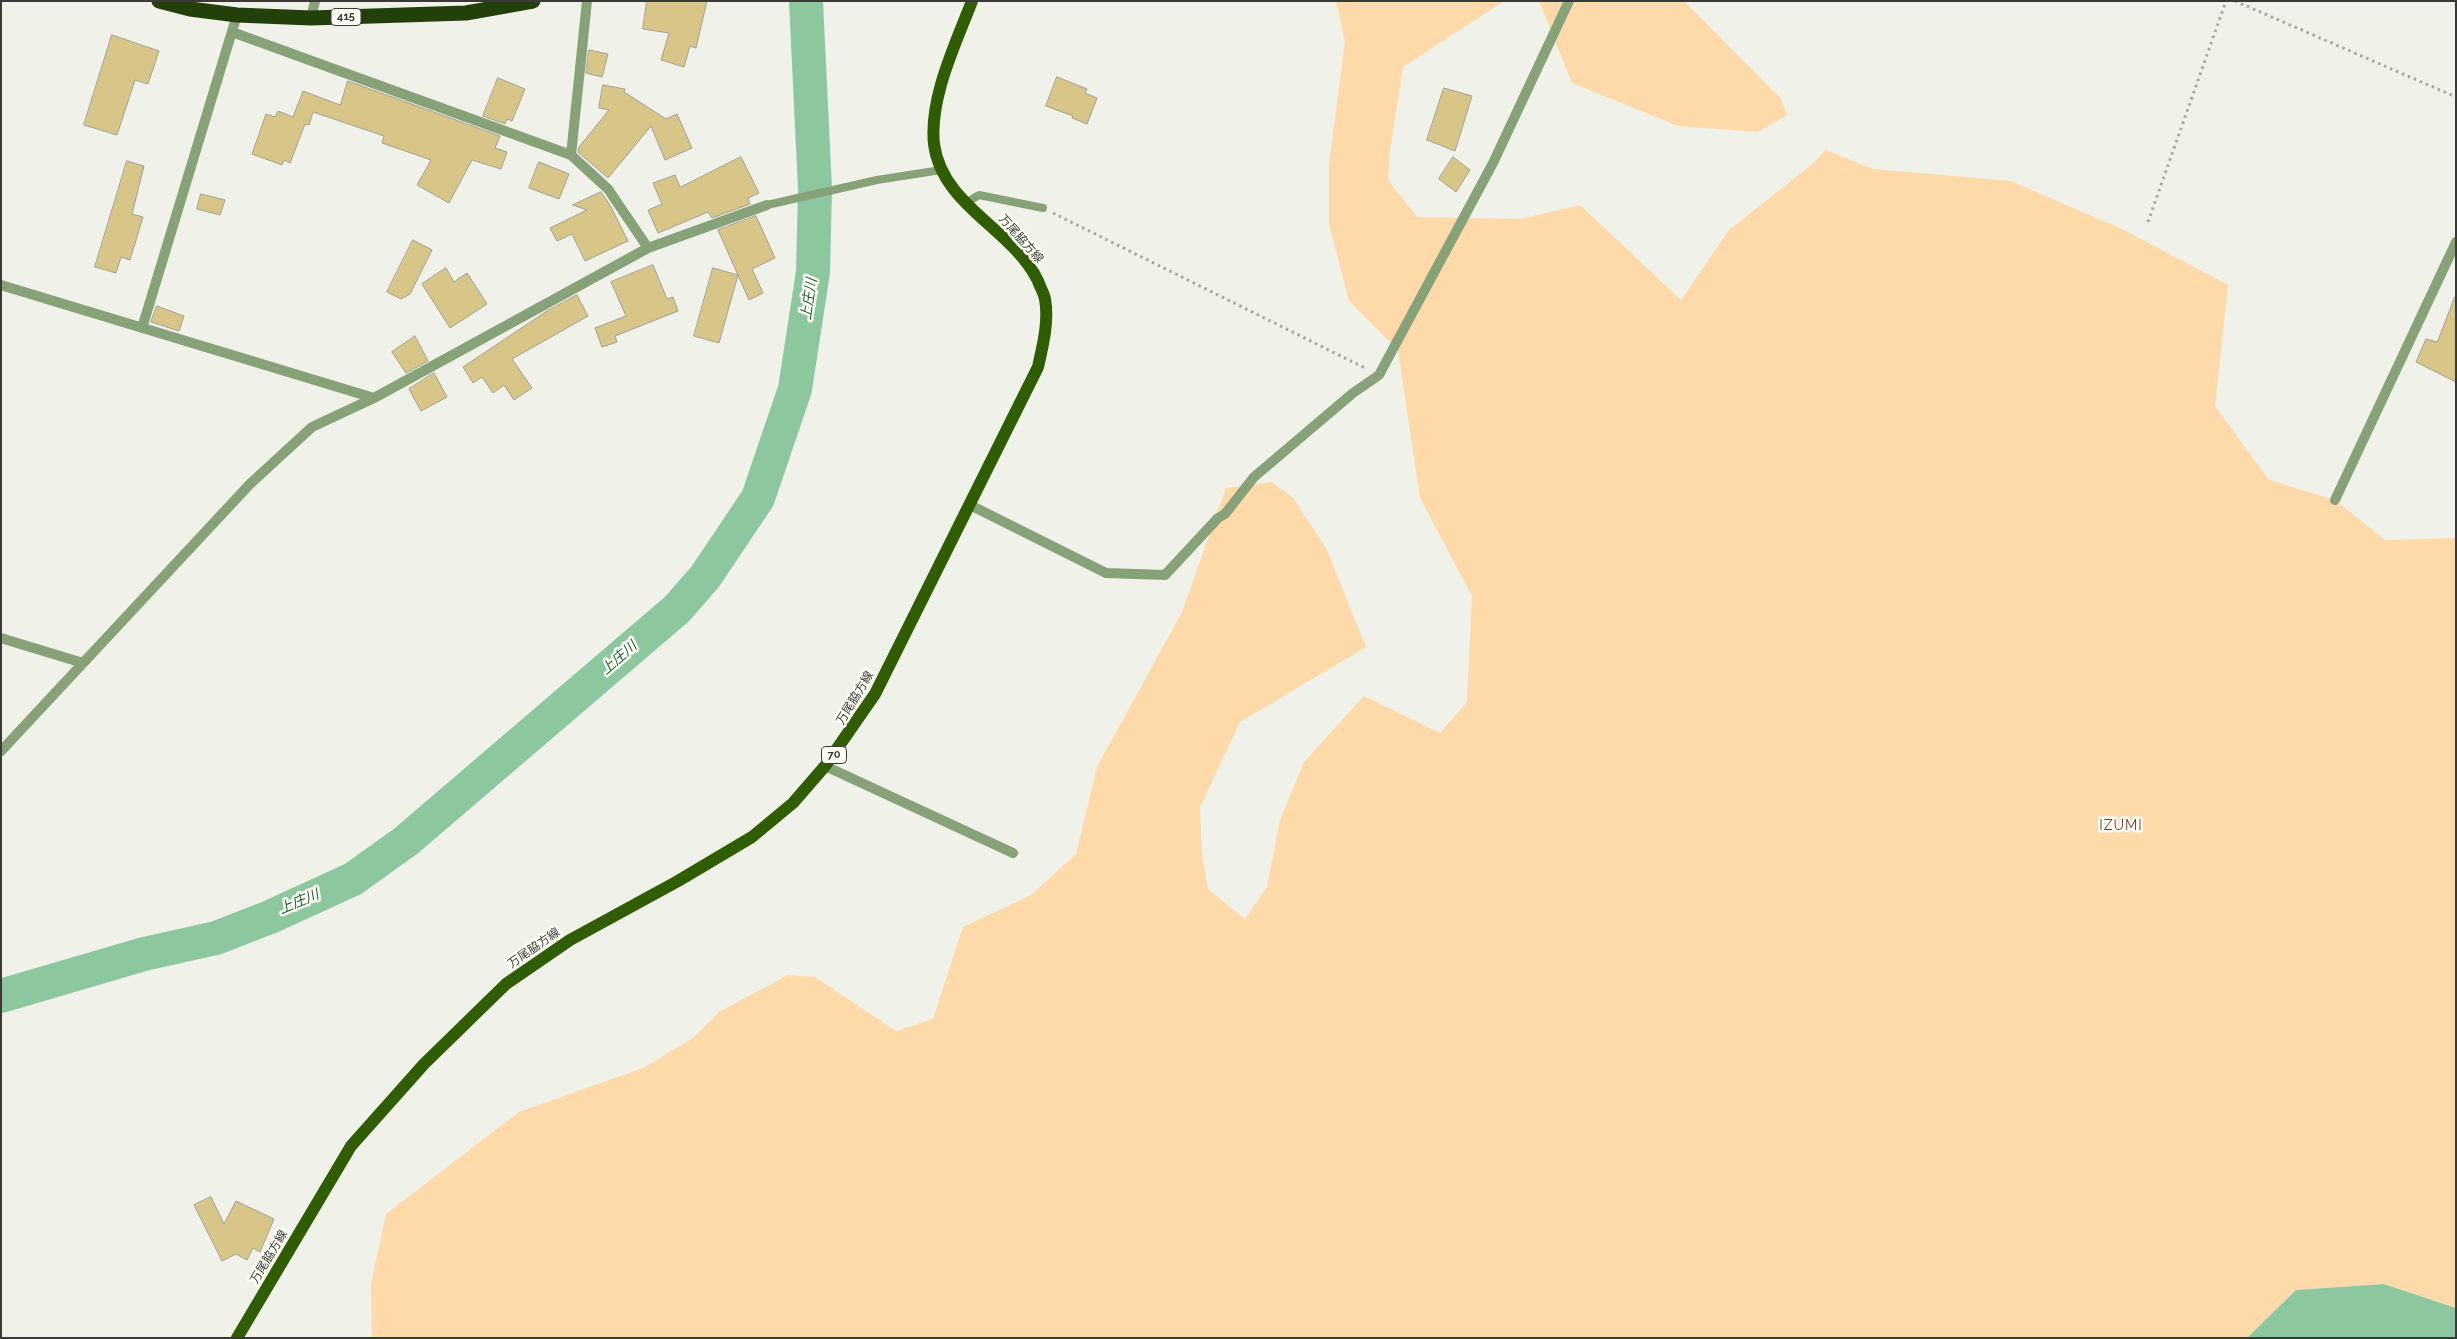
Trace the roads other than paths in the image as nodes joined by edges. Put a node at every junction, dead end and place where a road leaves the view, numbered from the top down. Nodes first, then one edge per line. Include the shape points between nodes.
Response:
1 (159, 1) edge
2 (315, 1) edge
3 (533, 1) edge
4 (588, 1) edge
5 (972, 1) edge
6 (1569, 1) edge
7 (237, 15) junction
8 (311, 18) junction
9 (232, 32) junction
10 (571, 155) junction
11 (941, 170) junction
12 (966, 203) junction
13 (768, 205) joint
14 (1044, 208) road end
15 (2456, 242) edge
16 (648, 248) junction
17 (1, 285) edge
18 (142, 328) junction
19 (374, 398) junction
20 (2335, 500) dead end
21 (970, 505) junction
22 (1, 638) edge
23 (83, 662) junction
24 (1, 751) edge
25 (826, 766) junction
26 (1013, 853) dead end
27 (237, 1338) edge

1 - 7 highway, 415
2 - 8 street
3 - 8 highway, 415 via 466,13
4 - 10 street
5 - 11 main road, 万尾脇方線 / 70 via 946,72 934,118 934,144
6 - 21 street via 1493,163 1379,375 1254,477 1225,514 1165,575 1106,572
7 - 8 highway, 415
7 - 9 street
9 - 10 street
9 - 18 street
10 - 16 street via 608,189
11 - 12 main road, 万尾脇方線 / 70
11 - 13 lane via 877,180
12 - 14 lane via 979,194
12 - 21 main road, 万尾脇方線 / 70 via 1032,269 1045,297 1046,315 1038,367
13 - 16 street
15 - 20 street
16 - 19 street
17 - 18 street
18 - 19 street
19 - 23 street via 312,427 250,484
21 - 25 main road, 万尾脇方線 / 70 via 875,694
22 - 23 street
23 - 24 street
25 - 26 street
25 - 27 main road, 万尾脇方線 / 70 via 793,803 752,836 570,940 506,984 472,1017 424,1064 351,1146

